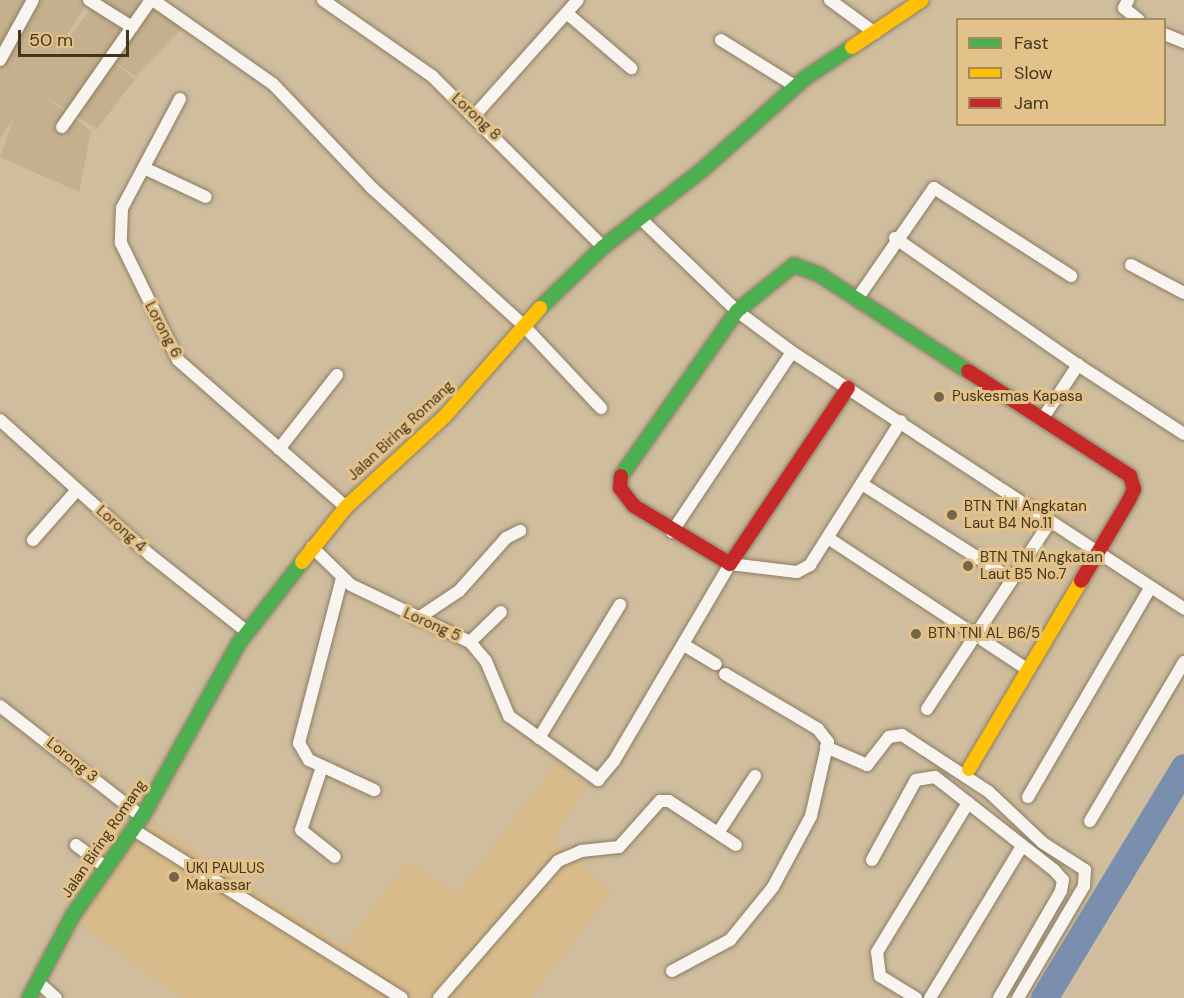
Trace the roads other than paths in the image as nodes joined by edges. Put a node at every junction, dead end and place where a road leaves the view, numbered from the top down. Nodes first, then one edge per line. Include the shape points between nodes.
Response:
1 (33, 0) edge
2 (89, 0) edge
3 (152, 0) edge
4 (322, 0) edge
5 (578, 0) edge
6 (830, 0) edge
7 (922, 0) edge
8 (1128, 0) edge
9 (335, 3) edge
10 (568, 15) junction
11 (1136, 18) edge
12 (132, 27) junction
13 (874, 33) junction
14 (1166, 35) edge
15 (721, 40) dead end
16 (1184, 42) edge
17 (0, 60) edge
18 (631, 68) dead end
19 (795, 86) junction
20 (180, 99) dead end
21 (475, 116) junction
22 (62, 127) dead end
23 (144, 168) junction
24 (206, 197) dead end
25 (641, 219) junction
26 (895, 238) junction
27 (603, 247) junction
28 (1131, 265) dead end
29 (1071, 276) dead end
30 (1184, 293) edge
31 (857, 299) junction
32 (737, 311) junction
33 (523, 325) junction
34 (792, 352) junction
35 (1078, 365) junction
36 (337, 375) dead end
37 (848, 388) junction
38 (601, 408) dead end
39 (1043, 418) junction
40 (0, 420) edge
41 (901, 421) junction
42 (1184, 434) edge
43 (279, 449) junction
44 (862, 484) junction
45 (77, 490) junction
46 (345, 507) junction
47 (1048, 525) junction
48 (520, 531) dead end
49 (672, 532) junction
50 (828, 538) junction
51 (33, 540) dead end
52 (312, 547) junction
53 (1095, 554) junction
54 (730, 564) junction
55 (342, 578) junction
56 (1011, 579) junction
57 (1150, 588) junction
58 (620, 605) dead end
59 (1184, 609) edge
60 (501, 612) dead end
61 (417, 619) junction
62 (247, 632) junction
63 (972, 634) junction
64 (470, 642) junction
65 (684, 645) junction
66 (1184, 662) edge
67 (716, 664) dead end
68 (1027, 669) junction
69 (725, 674) dead end
70 (0, 706) edge
71 (927, 709) dead end
72 (539, 738) junction
73 (826, 747) junction
74 (322, 767) junction
75 (969, 769) dead end
76 (755, 776) dead end
77 (374, 790) dead end
78 (1028, 797) dead end
79 (968, 803) junction
80 (142, 817) junction
81 (1090, 821) dead end
82 (134, 830) junction
83 (718, 832) junction
84 (76, 845) dead end
85 (736, 845) dead end
86 (1022, 846) junction
87 (335, 857) dead end
88 (872, 860) dead end
89 (105, 867) junction
90 (672, 971) dead end
91 (38, 982) junction
92 (28, 998) edge
93 (56, 998) edge
94 (402, 998) edge
95 (439, 998) edge
96 (915, 998) edge
97 (930, 998) edge
98 (999, 998) edge
99 (1018, 998) edge

1 - 17 street
2 - 12 street
3 - 12 street
3 - 33 street via 273,84 372,188
4 - 9 street, Lorong 8
5 - 10 street
6 - 13 street
7 - 13 street, Jalan Biring Romang
8 - 11 street via 1124,8
9 - 21 street, Lorong 8 via 432,76
10 - 18 street
10 - 21 street
12 - 22 street
13 - 19 street, Jalan Biring Romang
14 - 16 street
15 - 19 street
19 - 25 street, Jalan Biring Romang
20 - 23 street, Lorong 6
21 - 27 street, Lorong 8
23 - 24 street
23 - 43 street, Lorong 6 via 117,227 150,309 185,369
25 - 27 street, Jalan Biring Romang
25 - 32 street
26 - 29 street via 924,195 938,188
26 - 31 street
26 - 35 street
27 - 33 street, Jalan Biring Romang
28 - 30 street
31 - 32 street via 794,265
31 - 39 street
32 - 34 street
32 - 49 street via 621,472 619,484 626,498
33 - 38 street
33 - 46 street, Jalan Biring Romang via 445,416
34 - 37 street
34 - 49 street
35 - 39 street
35 - 42 street
36 - 43 street
37 - 41 street
37 - 54 street
39 - 53 street via 1134,481
40 - 45 street, Lorong 4
41 - 44 street
41 - 47 street
43 - 46 street, Lorong 6
44 - 50 street
44 - 56 street
45 - 51 street
45 - 62 street, Lorong 4
46 - 52 street, Jalan Biring Romang
47 - 53 street
47 - 56 street
48 - 61 street via 506,538 459,591
49 - 54 street
50 - 54 street via 799,572
50 - 63 street
52 - 55 street, Lorong 5
52 - 62 street, Jalan Biring Romang
53 - 57 street
53 - 68 street
54 - 65 street
55 - 61 street, Lorong 5
55 - 74 street via 299,744 304,756
56 - 63 street
57 - 59 street
57 - 78 street
58 - 72 street
60 - 64 street
61 - 64 street, Lorong 5
62 - 80 street, Jalan Biring Romang
63 - 68 street
63 - 71 street
64 - 72 street, Lorong 5 via 486,661 506,712
65 - 67 street
65 - 72 street, Lorong 5 via 602,777 588,777
66 - 81 street
68 - 75 street
69 - 73 street via 818,729 827,738
70 - 80 street, Lorong 3
73 - 90 street via 811,816 773,887 730,940
73 - 99 street via 867,765 890,737 902,735 988,792 1043,843 1085,870 1084,886
74 - 77 street
74 - 87 street via 301,828 307,839
76 - 83 street
79 - 86 street
79 - 88 street via 935,777 916,780
79 - 96 street via 877,952 880,976
80 - 82 street, Jalan Biring Romang
82 - 89 street, Jalan Biring Romang
82 - 94 street
83 - 85 street
83 - 95 street via 663,800 619,848 562,858
84 - 89 street
86 - 97 street
86 - 98 street via 1063,880 1061,891
89 - 91 street, Jalan Biring Romang
91 - 92 street, Jalan Biring Romang
91 - 93 street

